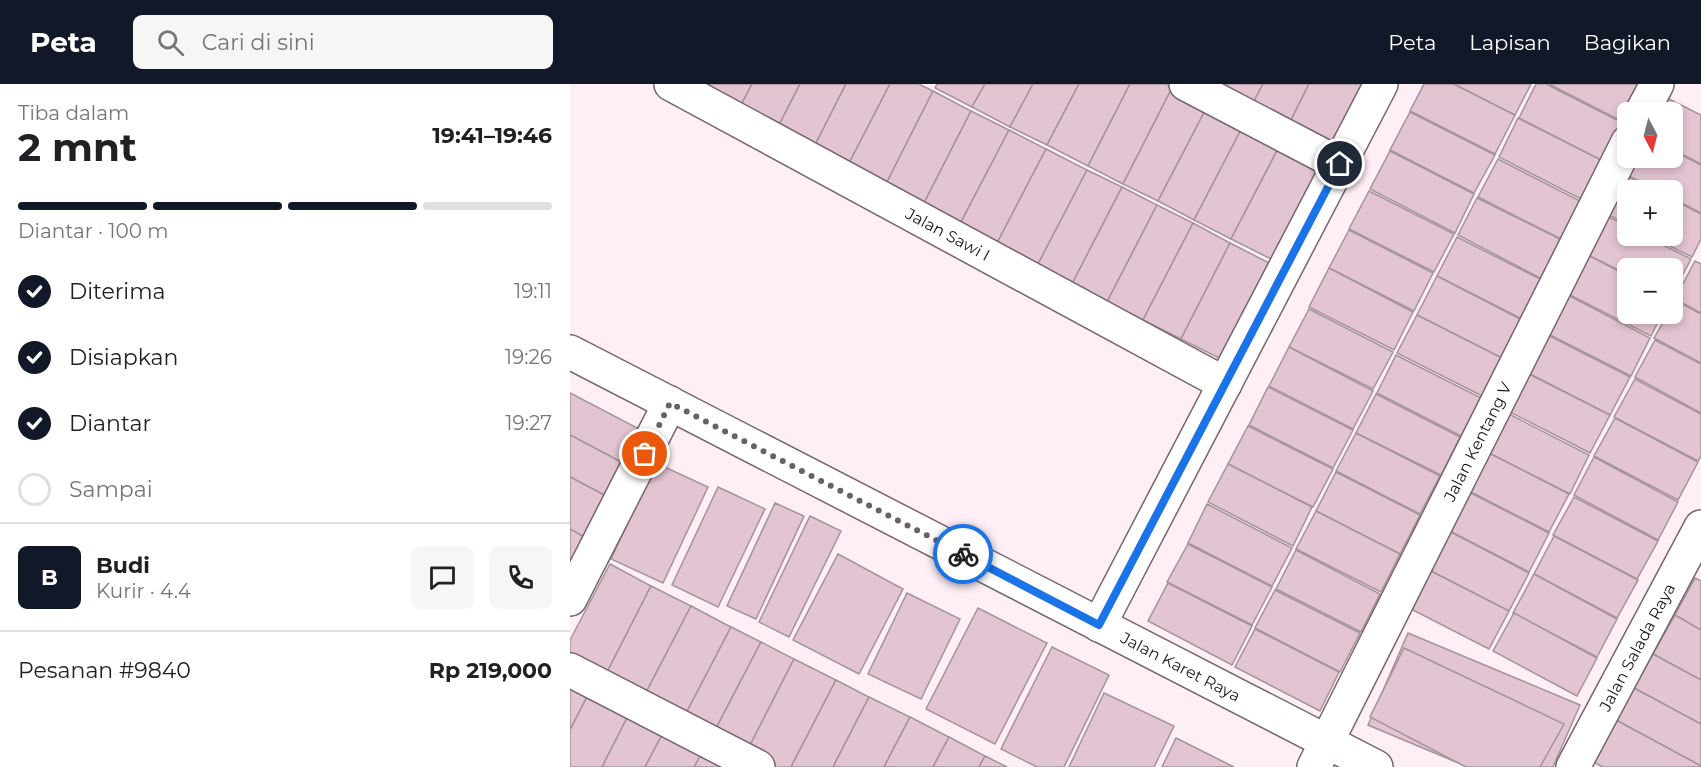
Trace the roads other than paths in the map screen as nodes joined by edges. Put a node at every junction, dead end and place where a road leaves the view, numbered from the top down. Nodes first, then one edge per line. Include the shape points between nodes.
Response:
1 (671, 84) edge
2 (1186, 84) edge
3 (1381, 84) edge
4 (1657, 84) edge
5 (1647, 102) edge
6 (1340, 164) junction
7 (1617, 164) edge
8 (570, 352) edge
9 (1225, 384) junction
10 (670, 403) junction
11 (1701, 527) edge
12 (570, 599) edge
13 (1099, 625) junction
14 (570, 670) edge
15 (1320, 754) edge
16 (758, 767) edge
17 (1376, 767) edge
18 (1573, 767) edge

1 - 9 street, Jalan Sawi I
2 - 6 street
3 - 6 street
4 - 5 street
6 - 9 street
7 - 15 street, Jalan Kentang V
8 - 10 street, Jalan Karet Raya
9 - 13 street
10 - 12 street
10 - 13 street, Jalan Karet Raya
11 - 18 street, Jalan Salada Raya
13 - 15 street, Jalan Karet Raya
14 - 16 street
15 - 17 street, Jalan Karet Raya

